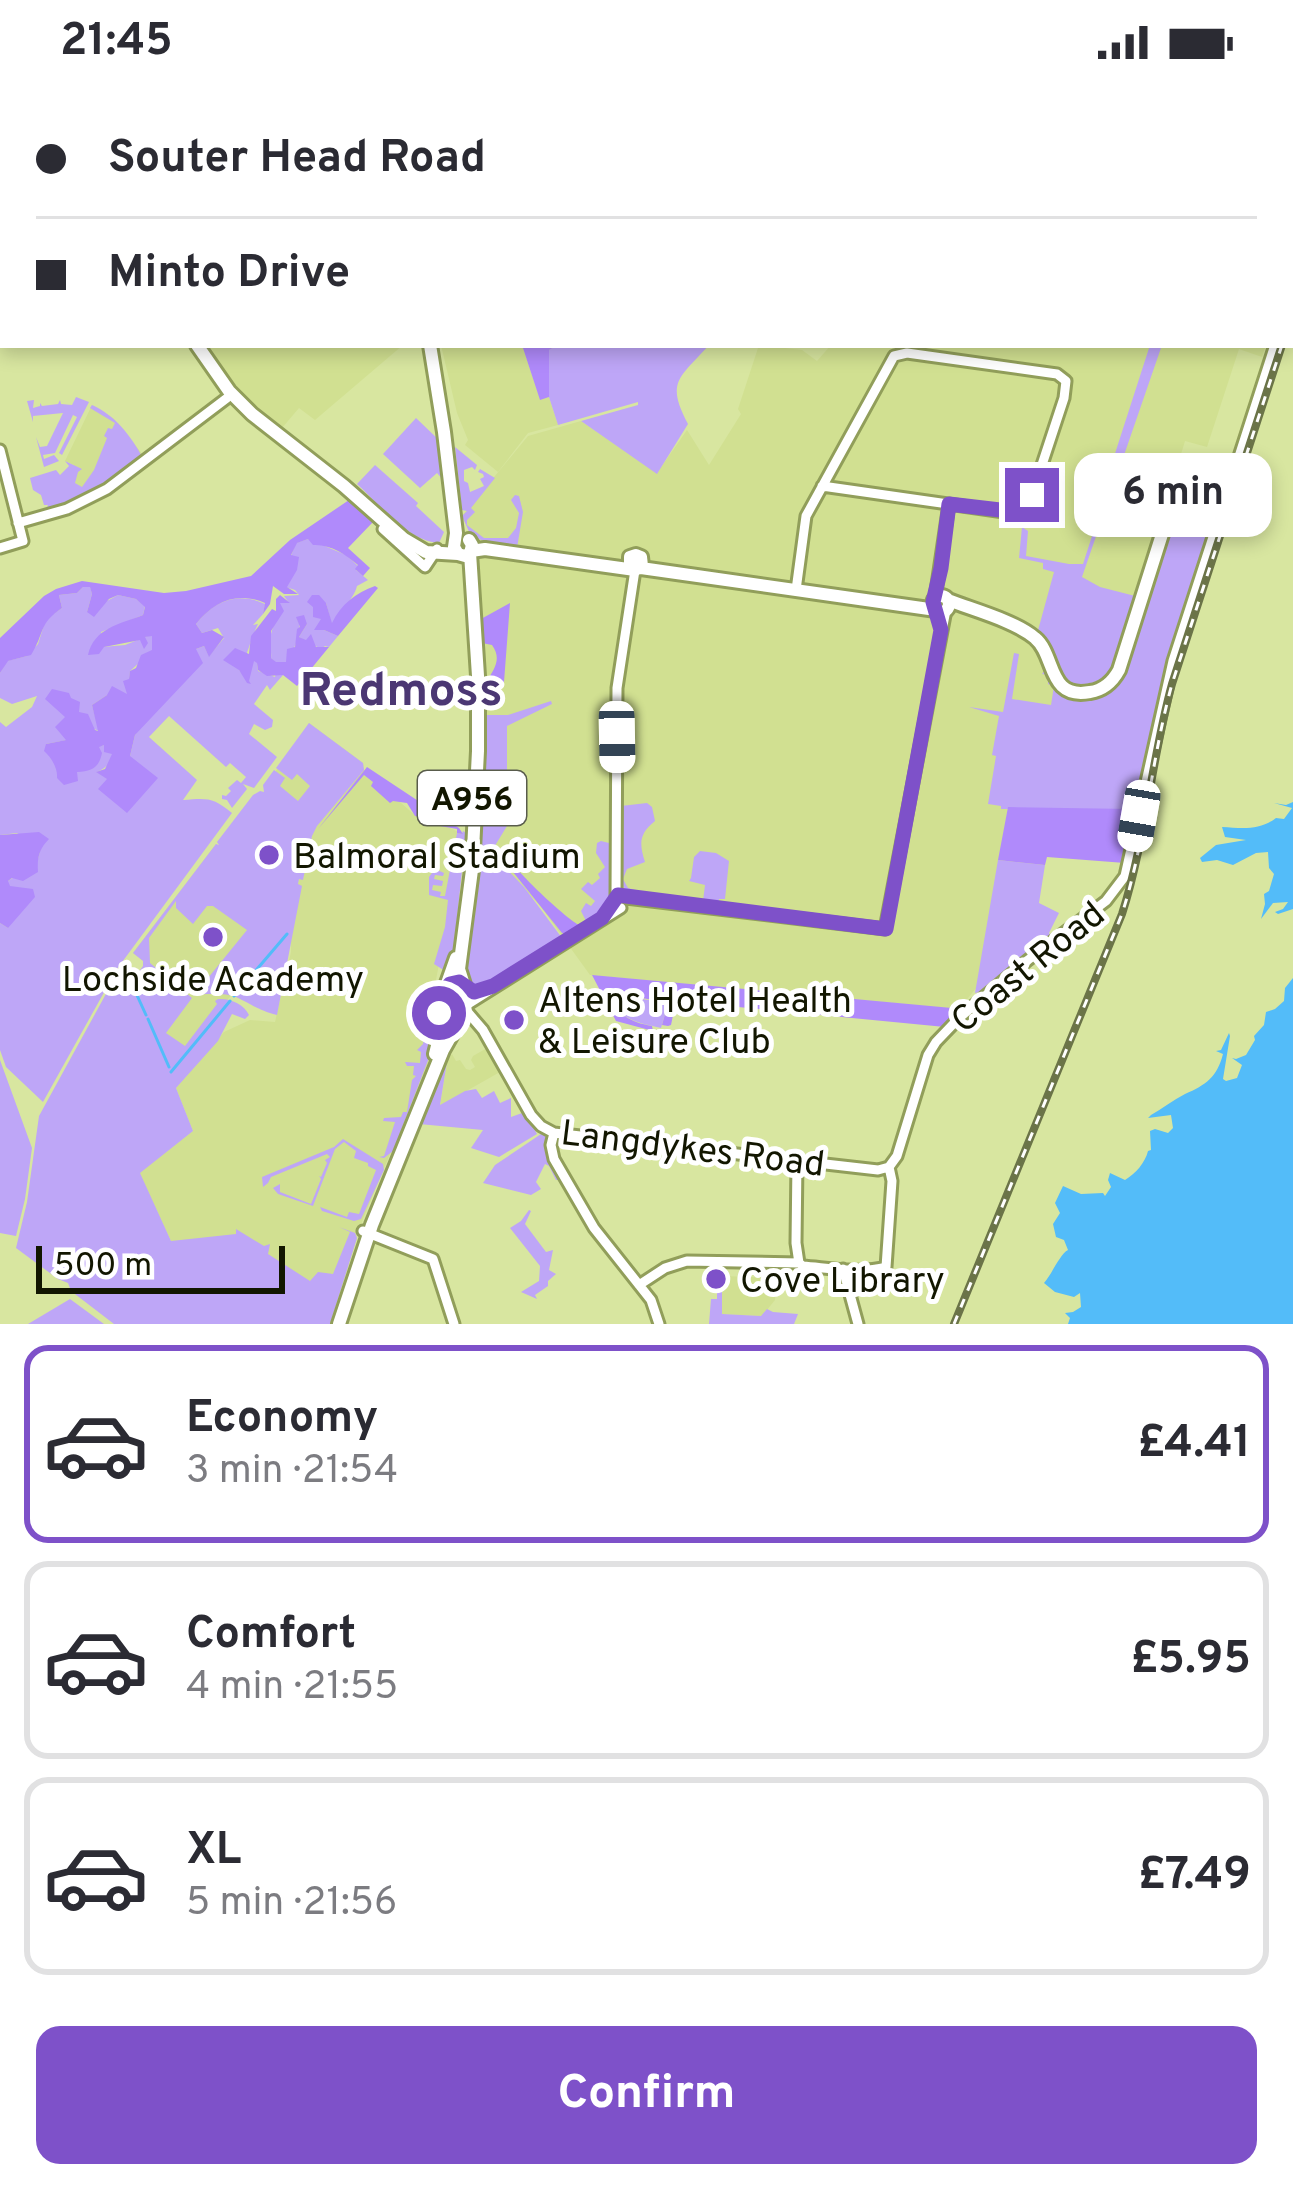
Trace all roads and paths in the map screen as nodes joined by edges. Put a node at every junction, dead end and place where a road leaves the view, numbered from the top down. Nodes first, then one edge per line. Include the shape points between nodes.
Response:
1 (199, 348) edge
2 (199, 348) edge
3 (433, 348) edge
4 (1274, 348) edge
5 (227, 398) junction
6 (0, 450) edge
7 (822, 486) junction
8 (1228, 486) junction
9 (949, 504) junction
10 (18, 523) junction
11 (463, 547) junction
12 (0, 548) edge
13 (435, 551) junction
14 (635, 565) junction
15 (796, 590) junction
16 (941, 604) junction
17 (621, 901) junction
18 (464, 986) junction
19 (493, 986) junction
20 (446, 987) junction
21 (465, 1008) junction
22 (439, 1023) junction
23 (457, 1026) junction
24 (482, 1028) junction
25 (554, 1133) junction
26 (797, 1161) junction
27 (889, 1167) junction
28 (366, 1232) junction
29 (799, 1263) junction
30 (843, 1270) junction
31 (640, 1285) junction
32 (336, 1324) edge
33 (454, 1324) edge
34 (659, 1324) edge
35 (858, 1324) edge

1 - 5 street
2 - 13 main road via 252,414 404,539
3 - 11 main road, A956
4 - 8 street, Coast Road
5 - 10 street via 107,489
5 - 13 street via 425,567
6 - 10 street
7 - 9 street
7 - 9 street via 897,354 1064,379 1025,508
7 - 15 street via 806,516
8 - 16 main road via 1196,479 1176,490 1119,670 1096,691 1066,687 1040,642 1024,631
8 - 27 street, Coast Road via 1173,661 1125,876 1106,902 936,1042
9 - 16 street
10 - 12 street via 23,541
11 - 13 main road
11 - 14 main road
11 - 18 main road, A956 via 477,652 478,751 459,969
11 - 20 main road, A956 via 473,759 461,917
14 - 15 main road
14 - 17 street via 617,688
15 - 16 main road
16 - 17 street via 886,929
17 - 19 street
18 - 19 street
18 - 20 main road
18 - 21 main road, A956
19 - 21 street
20 - 22 main road, A956
21 - 23 main road, A956
21 - 24 street, Langdykes Road
22 - 23 main road
22 - 28 main road, A956 via 425,1083
23 - 24 street
23 - 28 main road, A956
24 - 25 street, Langdykes Road via 531,1115
25 - 26 street, Langdykes Road
25 - 31 street via 553,1156 600,1237
26 - 27 street, Langdykes Road
26 - 29 street
27 - 30 street, Coast Road via 886,1268
28 - 32 main road, A956
28 - 33 street via 433,1259
29 - 30 street, Coast Road
29 - 31 street, Coast Road via 687,1261
30 - 35 street
31 - 34 street

